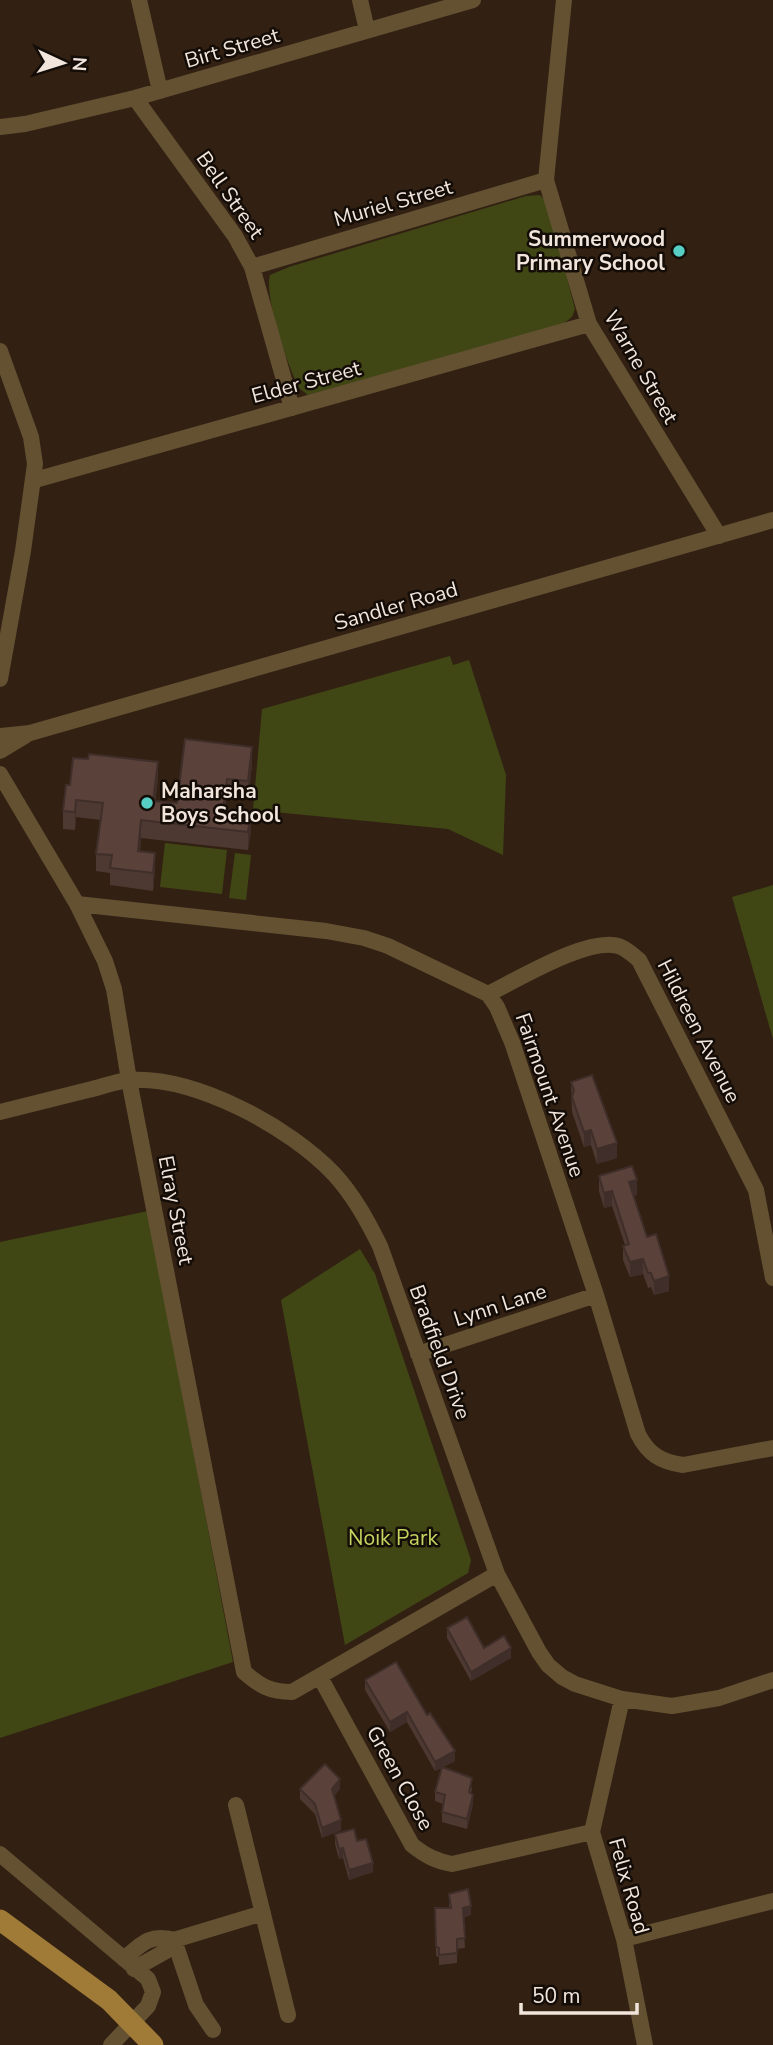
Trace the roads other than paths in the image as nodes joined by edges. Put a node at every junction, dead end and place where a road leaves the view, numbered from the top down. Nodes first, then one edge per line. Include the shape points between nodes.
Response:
1 (139, 0) edge
2 (360, 0) edge
3 (473, 0) edge
4 (564, 0) edge
5 (367, 30) junction
6 (160, 92) junction
7 (135, 99) junction
8 (0, 127) edge
9 (546, 180) junction
10 (252, 267) junction
11 (589, 324) junction
12 (0, 351) edge
13 (292, 408) junction
14 (34, 481) junction
15 (773, 520) edge
16 (719, 536) junction
17 (0, 679) edge
18 (30, 733) junction
19 (0, 737) edge
20 (0, 751) edge
21 (1, 773) edge
22 (78, 904) junction
23 (488, 994) junction
24 (129, 1080) junction
25 (0, 1112) edge
26 (773, 1279) edge
27 (596, 1295) junction
28 (418, 1354) junction
29 (773, 1448) edge
30 (497, 1574) junction
31 (320, 1677) junction
32 (773, 1680) edge
33 (622, 1699) junction
34 (236, 1805) dead end
35 (592, 1832) junction
36 (0, 1854) edge
37 (773, 1901) edge
38 (263, 1913) junction
39 (0, 1920) edge
40 (624, 1939) junction
41 (174, 1940) junction
42 (129, 1964) junction
43 (288, 2015) dead end
44 (133, 2023) junction
45 (213, 2030) dead end
46 (111, 2045) edge
47 (153, 2045) edge
48 (645, 2045) edge

1 - 6 street
2 - 5 street
3 - 5 street, Birt Street
4 - 9 street, Warne Street
5 - 6 street, Birt Street
6 - 7 street, Birt Street
7 - 8 street, Birt Street
7 - 10 street, Bell Street via 231,229
9 - 10 street, Muriel Street
9 - 11 street, Warne Street
10 - 13 street, Bell Street
11 - 13 street, Elder Street
11 - 16 street, Warne Street
12 - 14 street via 31,437
13 - 14 street, Elder Street
14 - 17 street
15 - 16 street, Sandler Road
16 - 18 street, Sandler Road
18 - 19 street, Sandler Road
18 - 20 street, Sandler Road
19 - 20 street
21 - 22 street, Elray Street
22 - 23 street via 364,938 402,951
22 - 24 street, Elray Street via 110,975
23 - 26 street, Hildreen Avenue via 585,947 620,946 639,960 756,1190
23 - 27 street, Fairmount Avenue via 512,1042
24 - 25 street, Bradfield Drive
24 - 28 street, Bradfield Drive via 179,1084 210,1094 258,1118 335,1175 380,1246
24 - 31 street, Elray Street via 244,1672 261,1687 277,1692 292,1692
27 - 28 street, Lynn Lane
27 - 29 street, Fairmount Avenue via 638,1434 655,1457 683,1465
28 - 30 street, Bradfield Drive
30 - 31 street
30 - 33 street, Bradfield Drive via 555,1671 575,1684
31 - 35 street, Green Close via 412,1845 425,1856 452,1864
32 - 33 street, Bradfield Drive via 679,1706
33 - 35 street, Felix Road
34 - 38 street
35 - 40 street, Felix Road
36 - 42 street
37 - 40 street
38 - 41 street
38 - 43 street
39 - 44 main road
40 - 48 street, Felix Road
41 - 42 street via 161,1936 145,1941
41 - 45 street via 195,2005
42 - 44 street via 148,1979 153,1992 149,2006
44 - 46 street
44 - 47 main road

